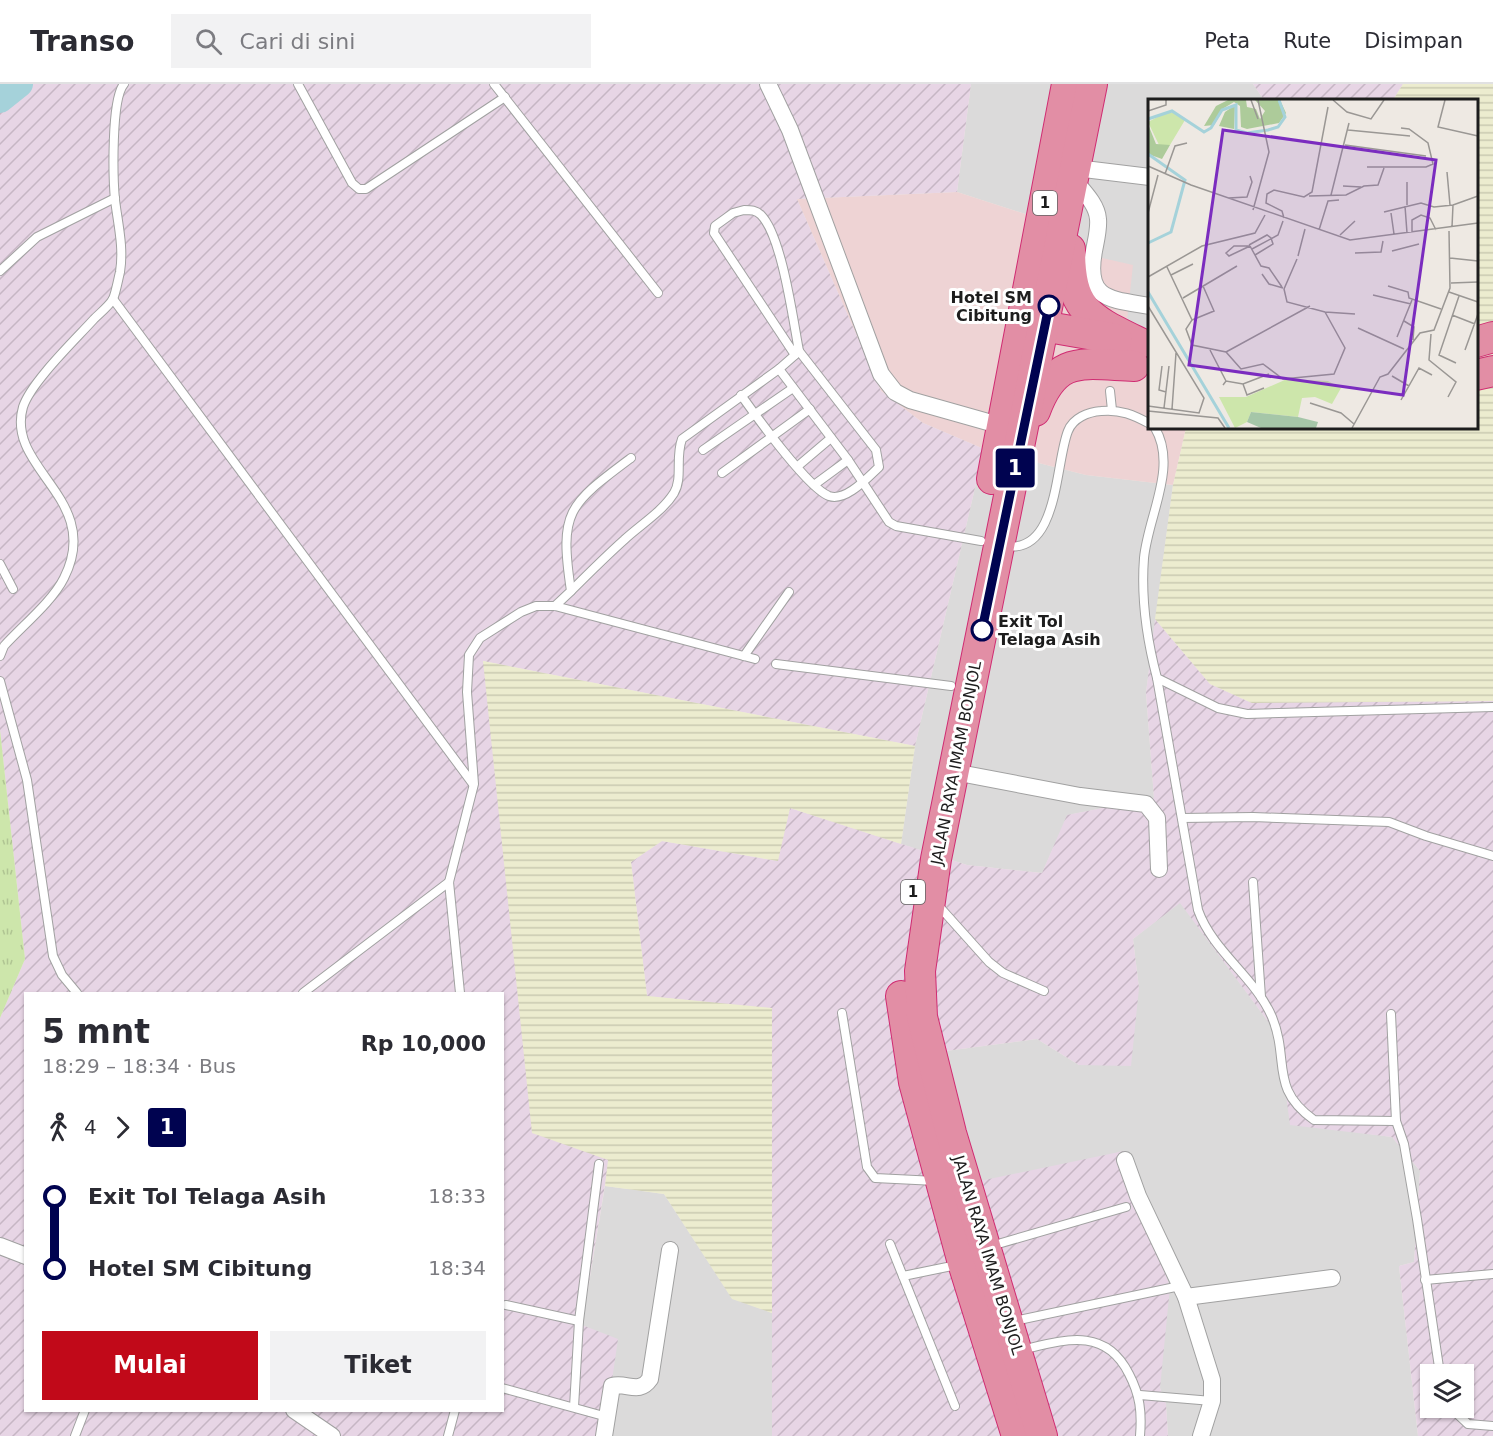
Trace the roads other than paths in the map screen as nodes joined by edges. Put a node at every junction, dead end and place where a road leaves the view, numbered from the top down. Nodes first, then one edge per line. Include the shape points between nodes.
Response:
1 (124, 84) edge
2 (298, 84) edge
3 (494, 84) edge
4 (768, 84) edge
5 (1067, 84) edge
6 (1092, 84) edge
7 (505, 97) junction
8 (1148, 177) edge
9 (1074, 182) junction
10 (115, 198) junction
11 (0, 271) edge
12 (658, 293) dead end
13 (113, 298) junction
14 (1148, 306) edge
15 (1032, 334) junction
16 (1493, 338) edge
17 (1478, 342) edge
18 (797, 353) junction
19 (1143, 355) edge
20 (780, 369) junction
21 (1493, 371) edge
22 (1478, 375) edge
23 (794, 388) junction
24 (1110, 391) dead end
25 (741, 395) junction
26 (810, 410) junction
27 (1112, 410) junction
28 (755, 415) junction
29 (1148, 423) edge
30 (1002, 426) junction
31 (1155, 429) edge
32 (773, 437) junction
33 (831, 438) junction
34 (704, 450) dead end
35 (1017, 457) junction
36 (631, 458) dead end
37 (848, 460) junction
38 (798, 466) junction
39 (722, 473) dead end
40 (863, 482) junction
41 (814, 485) junction
42 (990, 543) junction
43 (0, 564) edge
44 (13, 589) dead end
45 (571, 591) junction
46 (789, 592) dead end
47 (555, 606) junction
48 (0, 656) edge
49 (744, 656) junction
50 (755, 658) dead end
51 (776, 664) dead end
52 (1157, 678) junction
53 (0, 681) edge
54 (951, 686) junction
55 (1493, 707) edge
56 (954, 772) junction
57 (474, 784) junction
58 (1182, 818) junction
59 (1493, 856) edge
60 (1159, 869) dead end
61 (449, 882) junction
62 (1253, 882) dead end
63 (932, 899) junction
64 (1044, 991) dead end
65 (76, 992) edge
66 (304, 992) edge
67 (460, 992) edge
68 (1261, 998) junction
69 (842, 1013) dead end
70 (1391, 1014) dead end
71 (1396, 1121) junction
72 (1125, 1160) dead end
73 (599, 1164) dead end
74 (942, 1182) junction
75 (1126, 1207) dead end
76 (891, 1245) dead end
77 (0, 1246) edge
78 (670, 1250) dead end
79 (24, 1255) edge
80 (975, 1255) junction
81 (1493, 1274) edge
82 (903, 1276) junction
83 (1332, 1278) dead end
84 (1425, 1280) junction
85 (1183, 1292) junction
86 (506, 1305) dead end
87 (579, 1321) junction
88 (1008, 1322) junction
89 (1018, 1351) junction
90 (1438, 1364) edge
91 (504, 1389) edge
92 (1140, 1395) junction
93 (1212, 1401) junction
94 (955, 1406) dead end
95 (574, 1407) junction
96 (84, 1412) edge
97 (297, 1412) edge
98 (454, 1412) edge
99 (600, 1414) dead end
100 (1462, 1418) edge
101 (1493, 1426) edge
102 (75, 1436) edge
103 (332, 1436) edge
104 (448, 1436) edge
105 (604, 1436) edge
106 (1017, 1436) edge
107 (1042, 1436) edge
108 (1140, 1436) edge
109 (1201, 1436) edge

1 - 10 lane via 117,106
2 - 7 lane via 352,183 359,189 366,189
3 - 7 lane
4 - 30 street via 790,130 881,374 896,392 910,400
5 - 15 highway, JALAN RAYA IMAM BONJOL / 1
6 - 9 highway, JALAN RAYA IMAM BONJOL / 1
7 - 12 lane
8 - 9 street
9 - 14 street via 1091,201 1098,217 1091,270 1099,294
9 - 15 highway, JALAN RAYA IMAM BONJOL / 1
9 - 19 highway via 1070,278 1074,294 1094,320
10 - 11 lane via 38,237
10 - 13 lane via 122,247
13 - 48 lane via 33,388 23,407 26,447 69,511 72,542 63,580 4,646
13 - 57 lane
15 - 19 highway
15 - 30 highway, JALAN RAYA IMAM BONJOL / 1
15 - 35 highway, JALAN RAYA IMAM BONJOL / 1
16 - 17 highway
18 - 18 lane via 714,233 715,226 734,213 753,210 763,216 781,256
18 - 20 lane
18 - 40 lane via 876,450 879,467
19 - 35 highway via 1060,370 1039,398
20 - 23 lane
20 - 25 lane
21 - 22 highway
23 - 26 lane
23 - 28 lane
24 - 27 lane
25 - 28 lane
25 - 45 lane via 682,439 677,452 679,472 675,491 662,508
26 - 32 lane
26 - 33 lane
27 - 29 lane via 1135,415
27 - 42 lane via 1093,411 1077,418 1068,430 1056,492 1034,539 1017,548
28 - 32 lane
28 - 34 lane
30 - 42 highway, JALAN RAYA IMAM BONJOL / 1
31 - 52 lane via 1165,459 1143,576
32 - 38 lane
32 - 39 lane
33 - 37 lane
33 - 38 lane
35 - 42 highway, JALAN RAYA IMAM BONJOL / 1
36 - 45 lane via 587,491 574,507 567,524 566,546
37 - 40 lane
37 - 41 lane
38 - 41 lane
40 - 41 lane via 842,496 830,496
40 - 42 lane via 889,522 896,526
42 - 54 highway, JALAN RAYA IMAM BONJOL / 1
42 - 56 highway, JALAN RAYA IMAM BONJOL / 1
43 - 44 lane
45 - 47 lane
46 - 49 lane
47 - 49 lane
47 - 57 lane via 536,606 521,612 480,638 469,655 467,693
49 - 50 lane
51 - 54 lane
52 - 55 lane via 1218,708 1247,714
52 - 58 lane
53 - 65 lane via 27,780 53,956
54 - 74 highway, JALAN RAYA IMAM BONJOL / 1 via 919,855 901,992 914,1082
56 - 60 street via 1146,804 1157,818
56 - 63 highway, JALAN RAYA IMAM BONJOL / 1
57 - 61 lane
58 - 59 lane via 1389,822
58 - 68 lane via 1203,923
61 - 66 lane
61 - 67 lane
62 - 68 lane
63 - 64 lane via 989,962 1003,973
63 - 80 highway, JALAN RAYA IMAM BONJOL / 1 via 920,970 922,1017 951,1132
68 - 71 lane via 1275,1028 1284,1086 1300,1110 1314,1120
69 - 74 lane via 871,1174 875,1178
70 - 71 lane
71 - 84 lane via 1404,1144
72 - 85 street
73 - 87 lane
74 - 80 highway, JALAN RAYA IMAM BONJOL / 1
75 - 80 lane
76 - 82 lane
77 - 79 street
78 - 105 street via 650,1379 644,1387 612,1386
80 - 82 lane
80 - 88 highway, JALAN RAYA IMAM BONJOL / 1
80 - 106 highway, JALAN RAYA IMAM BONJOL / 1
81 - 84 lane
82 - 94 lane
83 - 85 street
84 - 90 lane
85 - 88 lane
85 - 93 street via 1212,1380
86 - 87 lane
87 - 95 lane
88 - 89 highway, JALAN RAYA IMAM BONJOL / 1
89 - 92 lane via 1065,1340 1101,1344 1120,1357
89 - 107 highway, JALAN RAYA IMAM BONJOL / 1
91 - 95 lane
92 - 93 lane
92 - 108 lane
93 - 109 street
95 - 99 lane
96 - 102 lane
97 - 103 street
98 - 104 lane
100 - 101 lane via 1468,1424

